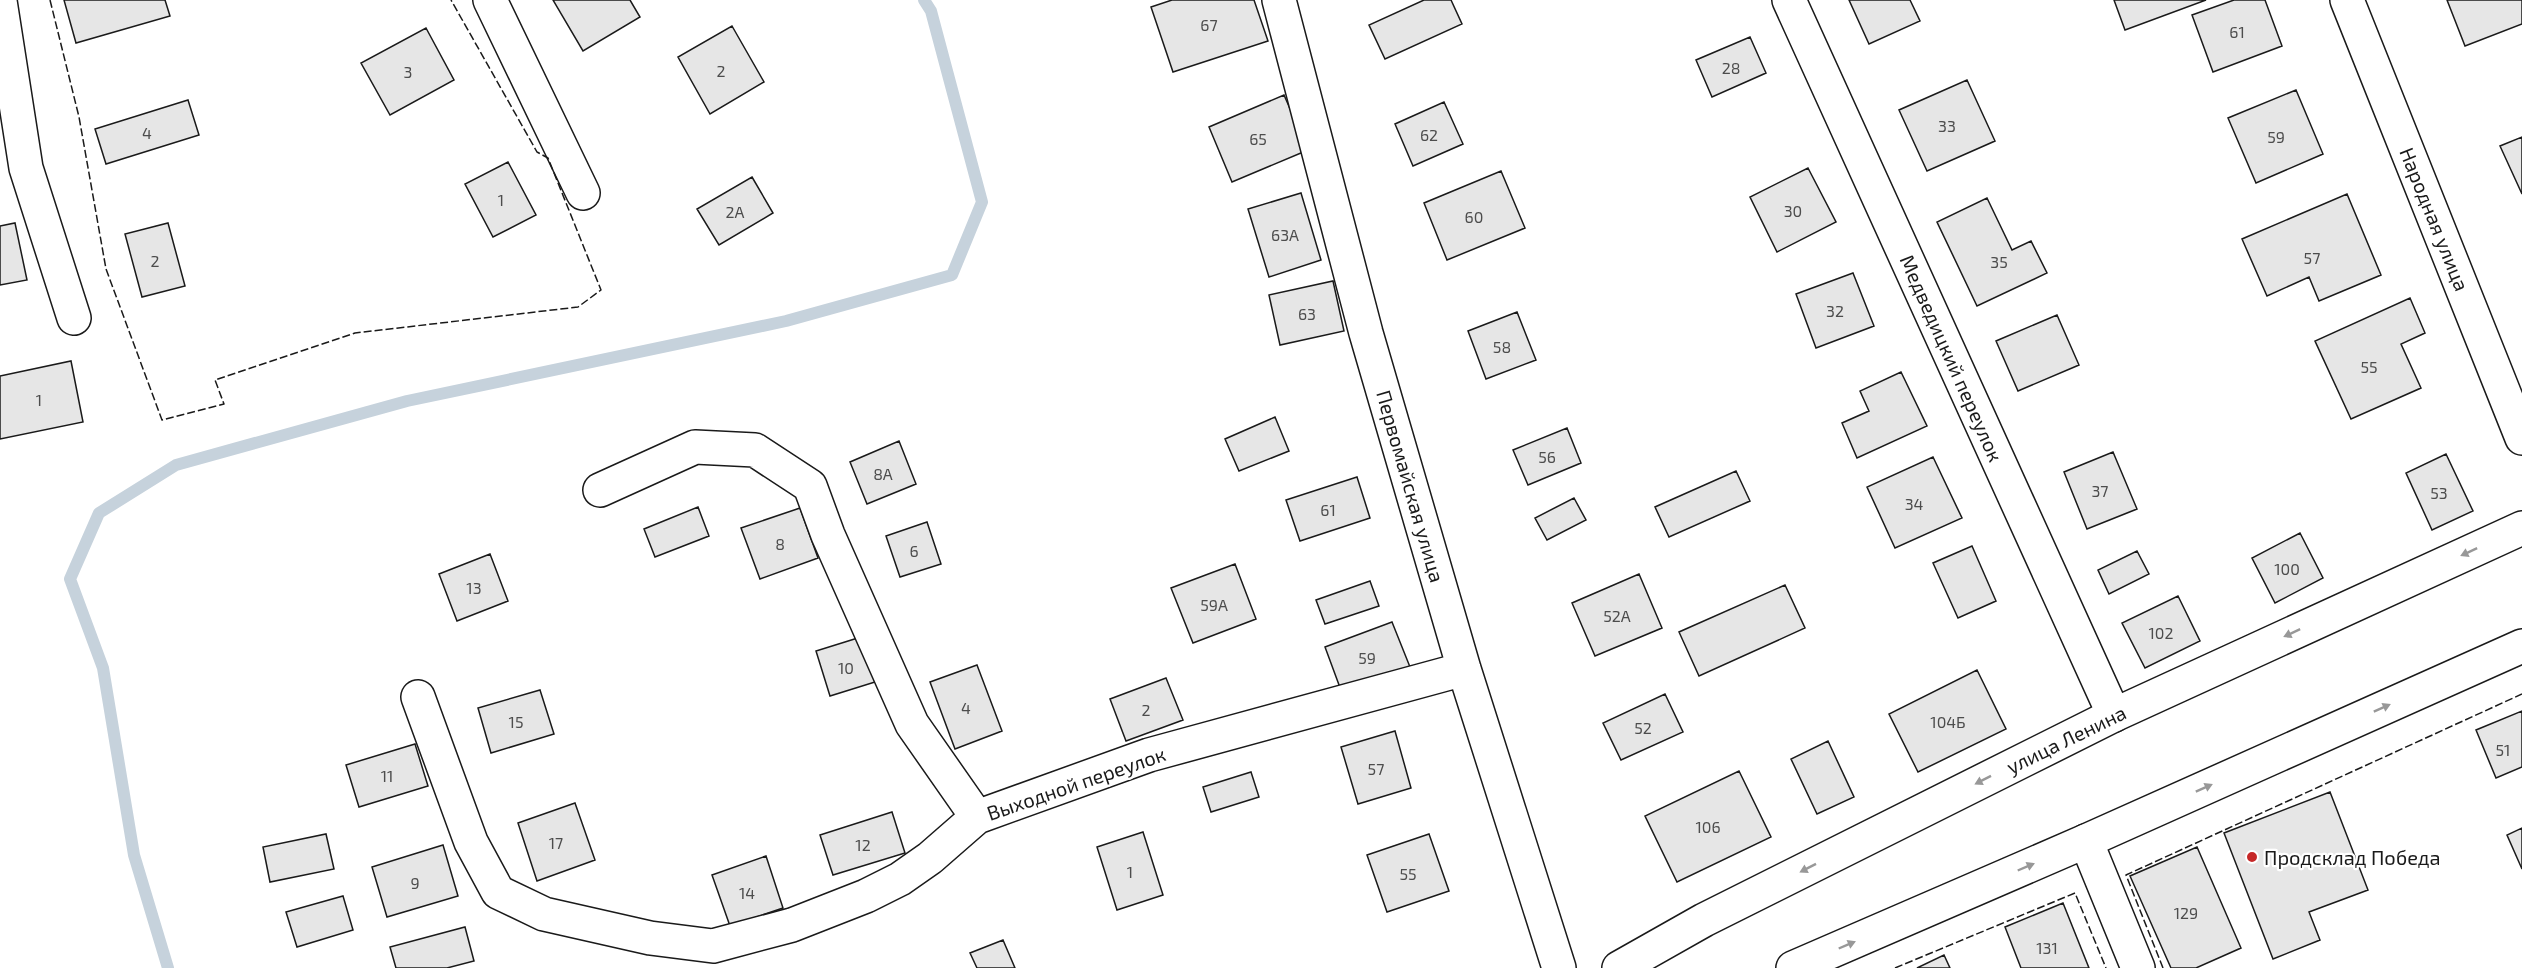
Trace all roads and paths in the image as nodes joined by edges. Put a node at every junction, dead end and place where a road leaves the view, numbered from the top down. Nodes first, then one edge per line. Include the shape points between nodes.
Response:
1 (490, 0) edge
2 (1279, 0) edge
3 (1789, 0) edge
4 (2347, 0) edge
5 (0, 1) edge
6 (13, 171) edge
7 (583, 193) dead end
8 (74, 318) dead end
9 (2522, 438) edge
10 (600, 490) dead end
11 (2522, 528) edge
12 (2522, 646) edge
13 (1464, 669) junction
14 (418, 697) dead end
15 (2114, 715) junction
16 (976, 818) junction
17 (2086, 841) junction
18 (1559, 968) edge
19 (1619, 968) edge
20 (1793, 968) edge
21 (2138, 968) edge

1 - 7 street
2 - 13 street, Первомайская улица via 1366,333
3 - 15 street, Медведицкий переулок
4 - 9 street, Народная улица
5 - 6 street
6 - 8 street
10 - 16 street via 695,447 755,450 810,486 912,724
11 -> 15 street, улица Ленина
17 -> 12 street
13 - 16 street, Выходной переулок via 1149,755
13 - 18 street, Первомайская улица
14 - 16 street, Выходной переулок via 471,842 498,892 544,914 650,938 713,946 792,925 900,879
15 -> 19 street, улица Ленина via 1704,920
20 -> 17 street
17 - 21 street

